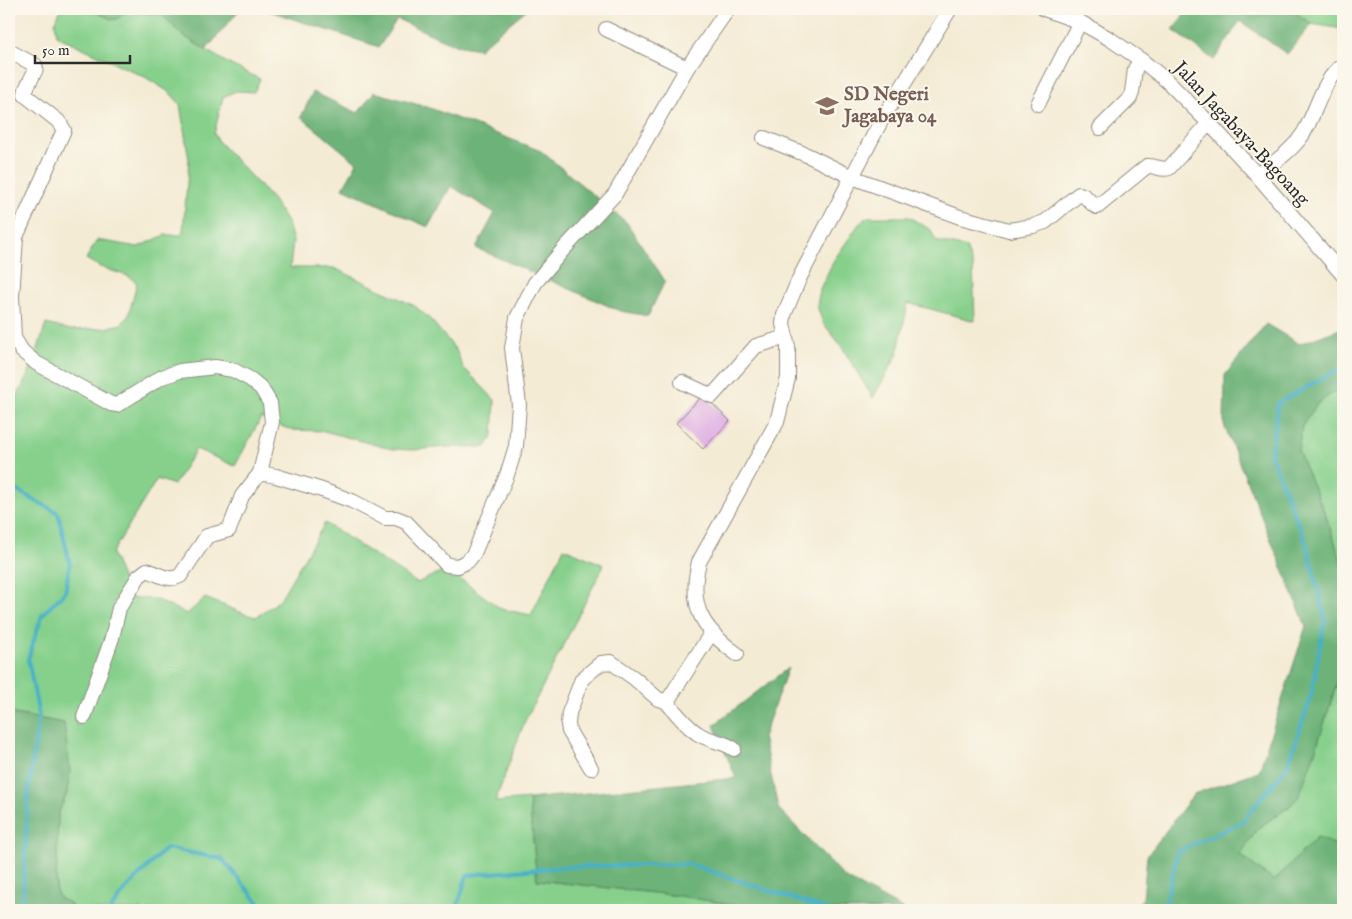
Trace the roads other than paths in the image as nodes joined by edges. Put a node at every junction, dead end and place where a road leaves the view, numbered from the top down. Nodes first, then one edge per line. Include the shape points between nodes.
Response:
1 (728, 9) edge
2 (950, 9) edge
3 (1044, 9) edge
4 (1080, 22) junction
5 (606, 29) dead end
6 (9, 51) edge
7 (1140, 60) junction
8 (1343, 65) edge
9 (687, 68) junction
10 (1038, 104) dead end
11 (1209, 123) junction
12 (1100, 128) dead end
13 (764, 138) dead end
14 (1257, 175) junction
15 (852, 177) junction
16 (1343, 275) edge
17 (786, 337) junction
18 (682, 382) dead end
19 (260, 473) junction
20 (712, 632) junction
21 (737, 654) dead end
22 (666, 701) junction
23 (84, 717) dead end
24 (734, 750) dead end
25 (591, 768) dead end

1 - 9 street
2 - 15 street via 881,121
3 - 4 street, Jalan Jagabaya–Bagoang
4 - 7 street, Jalan Jagabaya–Bagoang
4 - 10 street
5 - 9 street
6 - 19 street via 35,65 25,96 58,121 64,130 16,237 12,297 14,338 22,351 36,363 116,405 162,377 180,371 216,367 233,370 250,379 261,388 270,403 272,422
7 - 11 street, Jalan Jagabaya–Bagoang via 1167,81
7 - 12 street via 1135,69 1130,98
8 - 14 street via 1319,98 1304,133 1294,147
9 - 19 street via 615,194 536,283 517,318 512,348 519,405 516,446 507,475 468,561 458,566 447,565 406,522 385,518 322,490
11 - 14 street, Jalan Jagabaya–Bagoang
11 - 15 street via 1169,168 1147,166 1097,207 1080,194 1045,222 1010,230 960,217
13 - 15 street
14 - 16 street, Jalan Jagabaya–Bagoang
15 - 17 street via 784,315
17 - 18 street via 756,346 712,396
17 - 20 street via 788,378 777,422 699,562 695,577 697,607
19 - 23 street via 242,496 229,530 207,536 180,576 170,579 147,570 139,576 119,608 112,638
20 - 21 street
20 - 22 street
22 - 24 street via 698,734 727,744
22 - 25 street via 658,699 611,662 601,663 582,679 568,724 573,739

